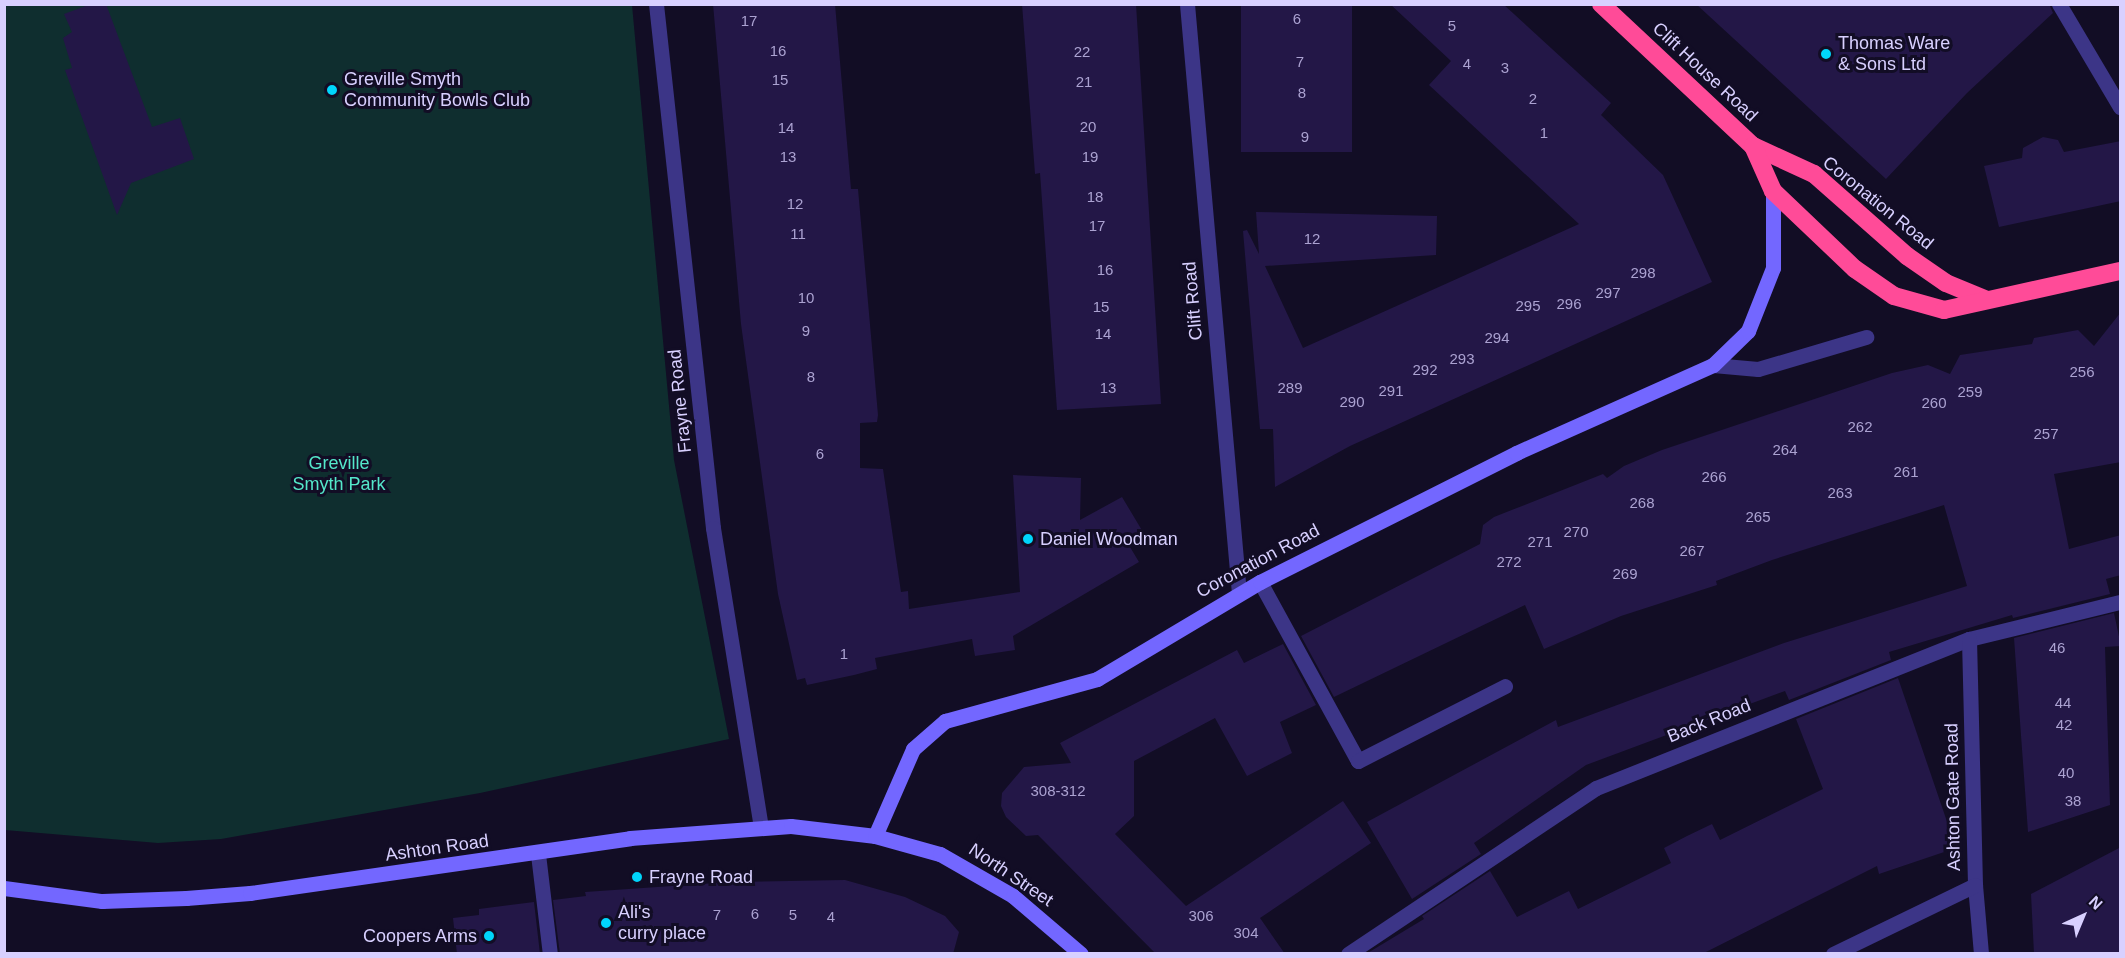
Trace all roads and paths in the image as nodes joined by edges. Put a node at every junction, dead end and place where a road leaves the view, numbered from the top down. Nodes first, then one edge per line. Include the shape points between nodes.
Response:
1 (656, 4) edge
2 (1187, 4) edge
3 (1601, 4) edge
4 (2059, 4) edge
5 (2121, 107) edge
6 (1753, 146) junction
7 (1773, 191) junction
8 (2121, 270) edge
9 (1987, 300) junction
10 (1866, 337) dead end
11 (1713, 365) junction
12 (1260, 582) junction
13 (1239, 594) junction
14 (2121, 602) edge
15 (1969, 639) junction
16 (1505, 686) dead end
17 (761, 827) junction
18 (875, 836) junction
19 (537, 854) junction
20 (1975, 885) junction
21 (4, 888) edge
22 (550, 954) edge
23 (1081, 954) edge
24 (1348, 954) edge
25 (1833, 954) edge
26 (1981, 954) edge

1 - 17 street, Frayne Road via 713,528
2 - 13 street, Clift Road
3 - 6 highway, Clift House Road
4 - 5 street
6 - 7 highway, Coronation Road
6 - 9 highway, Coronation Road via 1814,174 1906,256 1946,283
7 - 9 highway, Coronation Road via 1855,269 1894,296 1944,310
7 - 11 main road, Coronation Road via 1773,268 1748,331
8 - 9 highway, Coronation Road via 2023,296
10 - 11 street, Coronation Road via 1758,369
11 - 12 main road, Coronation Road via 1516,453
12 - 13 main road, Coronation Road
12 - 16 street via 1358,761
13 - 18 main road, Coronation Road via 1097,679 945,721 934,728 904,765
14 - 15 street, Back Road
15 - 20 street, Ashton Gate Road
15 - 24 street, Back Road via 1596,788
17 - 18 main road, Ashton Road via 821,828
17 - 19 main road, Ashton Road via 630,838
18 - 23 main road, North Street via 939,854 975,872 1046,922
19 - 21 main road, Ashton Road via 186,898 102,901
19 - 22 street
20 - 25 street
20 - 26 street, Ashton Gate Road

